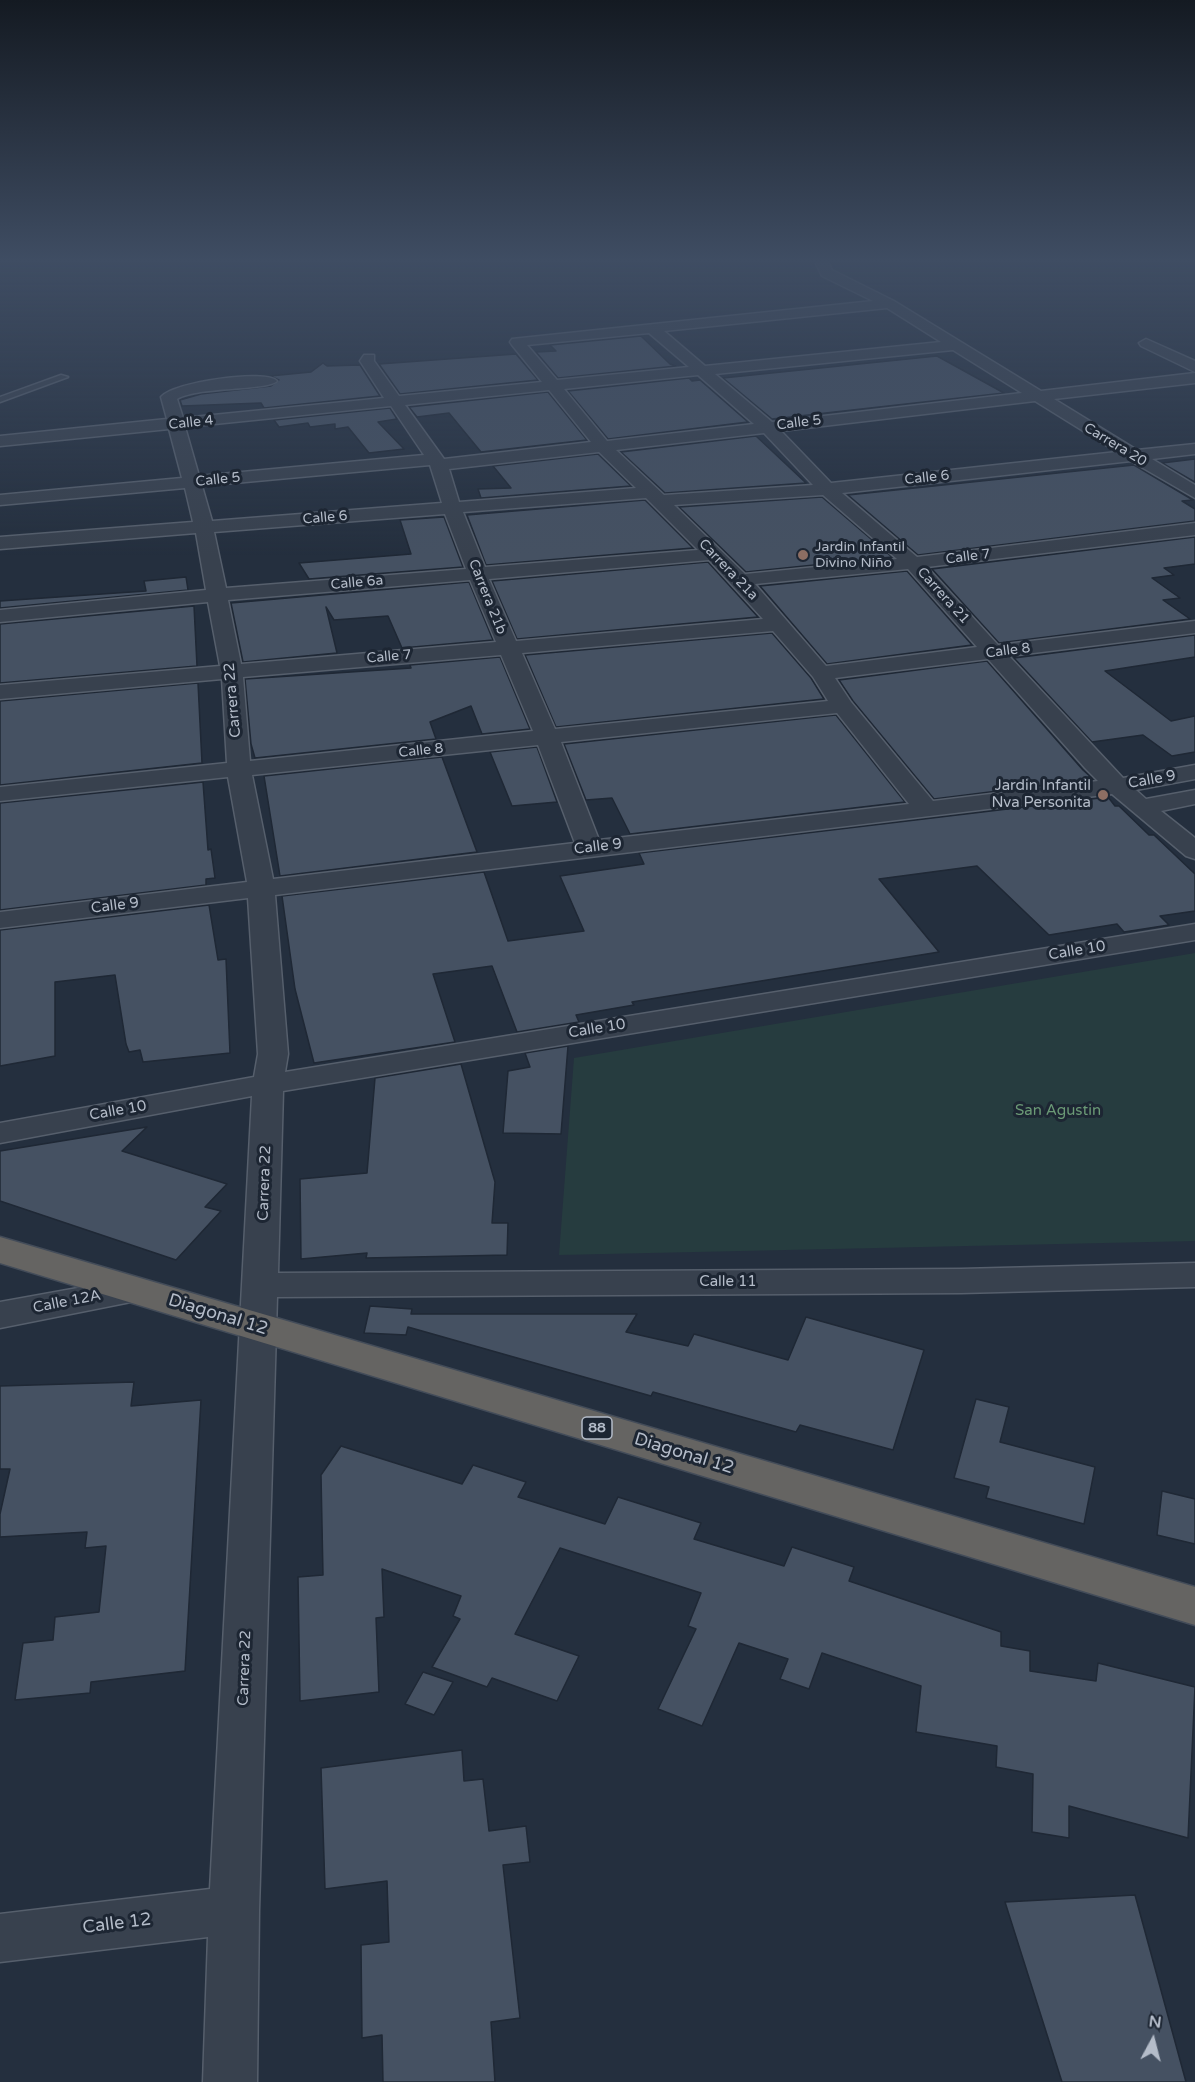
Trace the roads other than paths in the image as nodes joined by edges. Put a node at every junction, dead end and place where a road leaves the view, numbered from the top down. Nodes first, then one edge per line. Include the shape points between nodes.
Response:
1 (367, 361) edge
2 (533, 361) edge
3 (692, 361) edge
4 (805, 361) edge
5 (980, 361) edge
6 (705, 372) junction
7 (64, 377) dead end
8 (1195, 378) edge
9 (554, 386) junction
10 (1034, 396) junction
11 (0, 400) edge
12 (398, 401) junction
13 (287, 413) junction
14 (175, 425) junction
15 (768, 427) junction
16 (0, 441) edge
17 (602, 445) junction
18 (1195, 449) edge
19 (1132, 456) junction
20 (438, 462) junction
21 (194, 483) junction
22 (826, 489) junction
23 (1195, 493) edge
24 (655, 497) junction
25 (0, 500) edge
26 (452, 507) junction
27 (204, 527) junction
28 (1195, 529) edge
29 (0, 543) edge
30 (714, 554) junction
31 (913, 563) junction
32 (477, 573) junction
33 (740, 580) junction
34 (219, 595) junction
35 (0, 616) edge
36 (778, 624) junction
37 (1195, 627) edge
38 (508, 646) junction
39 (994, 652) junction
40 (232, 672) junction
41 (821, 673) junction
42 (0, 692) edge
43 (843, 706) junction
44 (547, 737) junction
45 (239, 770) junction
46 (1195, 772) edge
47 (1118, 786) junction
48 (0, 794) edge
49 (1195, 797) edge
50 (926, 808) junction
51 (1141, 808) junction
52 (589, 848) junction
53 (1195, 851) edge
54 (261, 888) junction
55 (0, 920) edge
56 (1195, 932) edge
57 (268, 1084) junction
58 (0, 1132) edge
59 (0, 1250) edge
60 (1195, 1275) edge
61 (261, 1285) junction
62 (133, 1290) junction
63 (0, 1315) edge
64 (259, 1328) junction
65 (1195, 1606) edge
66 (234, 1910) junction
67 (0, 1938) edge
68 (230, 2082) edge

1 - 12 street, Carrera 21b
2 - 9 street, Carrera 21a
3 - 6 street, Carrera 21
4 - 6 street, Calle 4
5 - 10 street, Carrera 20
6 - 9 street, Calle 4
6 - 15 street, Carrera 21
7 - 11 lane
8 - 10 street, Calle 5
9 - 12 street, Calle 4
9 - 17 street, Carrera 21a
10 - 15 street, Calle 5
10 - 19 street, Carrera 20
12 - 13 street, Calle 4
12 - 20 street, Carrera 21b
13 - 14 street, Calle 4
13 - 14 street, Carrera 22 via 267,376 177,391 169,397
14 - 16 street, Calle 4
14 - 21 street, Carrera 22
15 - 17 street, Calle 5
15 - 22 street, Carrera 21
17 - 20 street, Calle 5
17 - 24 street, Carrera 21a
18 - 19 street, Calle 6
19 - 22 street, Calle 6
19 - 23 street, Carrera 20
20 - 21 street, Calle 5
20 - 26 street, Carrera 21b
21 - 25 street, Calle 5
21 - 27 street, Carrera 22
22 - 24 street, Calle 6
22 - 31 street, Carrera 21
24 - 26 street, Calle 6
24 - 30 street, Carrera 21a
26 - 27 street, Calle 6
26 - 32 street, Carrera 21b
27 - 29 street, Calle 6
27 - 34 street, Carrera 22
28 - 31 street, Calle 7
30 - 32 street, Calle 6a
30 - 33 street, Carrera 21a
31 - 33 street, Calle 7
31 - 39 street, Carrera 21
32 - 34 street, Calle 6a
32 - 38 street, Carrera 21b
33 - 36 street, Carrera 21a
34 - 35 street, Calle 6a
34 - 40 street, Carrera 22
36 - 38 street, Calle 7
36 - 41 street, Carrera 21a
37 - 39 street, Calle 8
38 - 40 street, Calle 7
38 - 44 street, Carrera 21b
39 - 41 street, Calle 8
39 - 47 street, Carrera 21
40 - 42 street, Calle 7
40 - 45 street, Carrera 22
41 - 43 street, Carrera 21a
43 - 44 street, Calle 8
43 - 50 street, Carrera 21a
44 - 45 street, Calle 8
44 - 52 street, Carrera 21b
45 - 48 street, Calle 8
45 - 54 street, Carrera 22
46 - 47 street, Calle 9
47 - 50 street, Calle 9
47 - 51 street, Carrera 21
49 - 51 street, Calle 9
50 - 52 street, Calle 9
51 - 53 street, Carrera 21
52 - 54 street, Calle 9
54 - 55 street, Calle 9
54 - 57 street, Carrera 22 via 273,1054
56 - 57 street, Calle 10
57 - 58 street, Calle 10
57 - 61 street, Carrera 22
59 - 62 highway, Diagonal 12 / 88
60 - 61 street, Calle 11 via 949,1281
61 - 64 street, Carrera 22
62 - 63 street, Calle 12A
62 - 64 highway, Diagonal 12 / 88
64 - 65 highway, Diagonal 12 / 88
64 - 66 street, Carrera 22
66 - 67 street, Calle 12
66 - 68 street, Carrera 22

